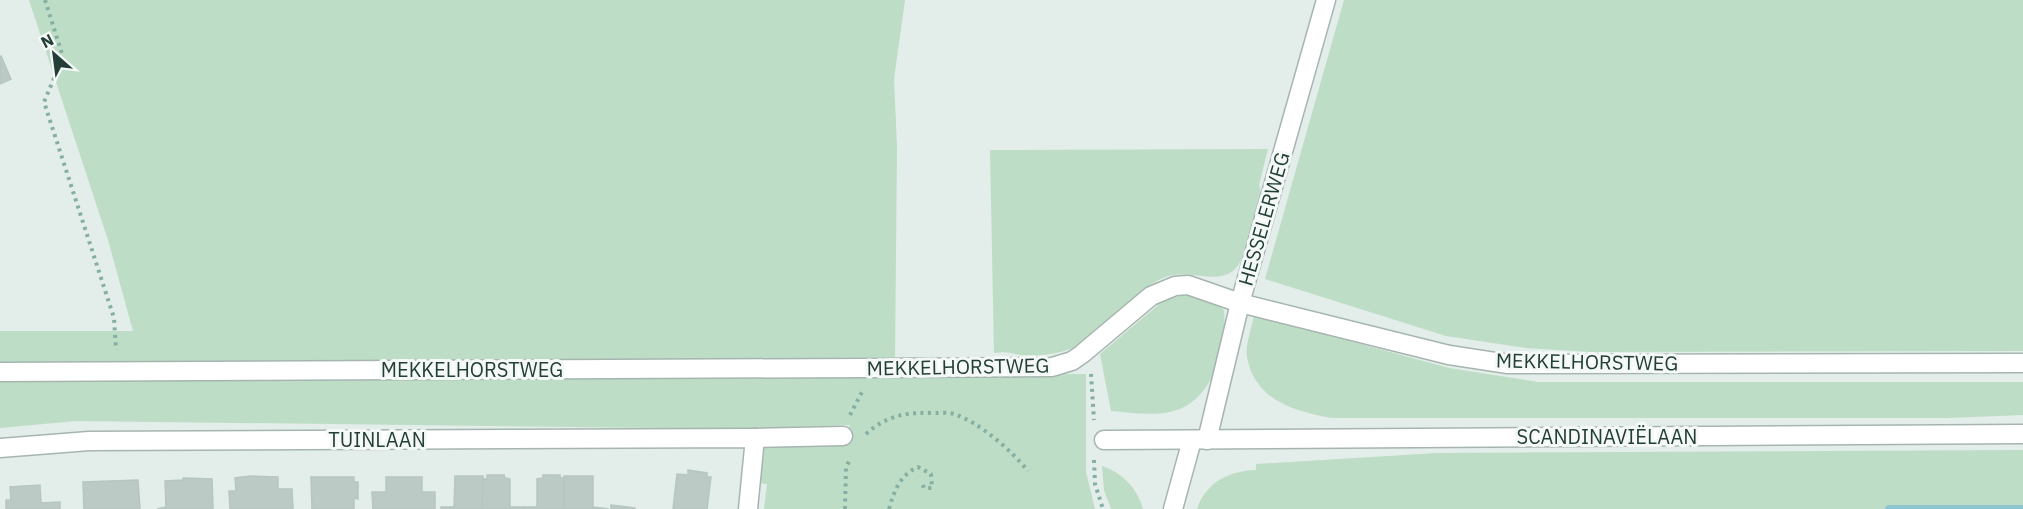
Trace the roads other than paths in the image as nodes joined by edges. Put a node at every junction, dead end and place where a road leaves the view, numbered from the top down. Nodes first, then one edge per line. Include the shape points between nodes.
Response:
1 (1326, 0) edge
2 (1240, 303) junction
3 (2023, 363) edge
4 (0, 372) edge
5 (2023, 434) edge
6 (754, 438) junction
7 (845, 440) road end
8 (1104, 440) dead end
9 (1199, 440) junction
10 (0, 448) edge
11 (748, 509) edge
12 (1173, 509) edge

1 - 2 street, HESSELERWEG
2 - 3 street, MEKKELHORSTWEG via 1449,355 1508,364
2 - 4 street, MEKKELHORSTWEG via 1188,285 1163,290 1142,302 1077,357 1052,368
2 - 9 street, HESSELERWEG
5 - 9 street, SCANDINAVIËLAAN
6 - 7 street, TUINLAAN
6 - 10 street, TUINLAAN via 89,441
6 - 11 street
8 - 9 street
9 - 12 street, HESSELERWEG

